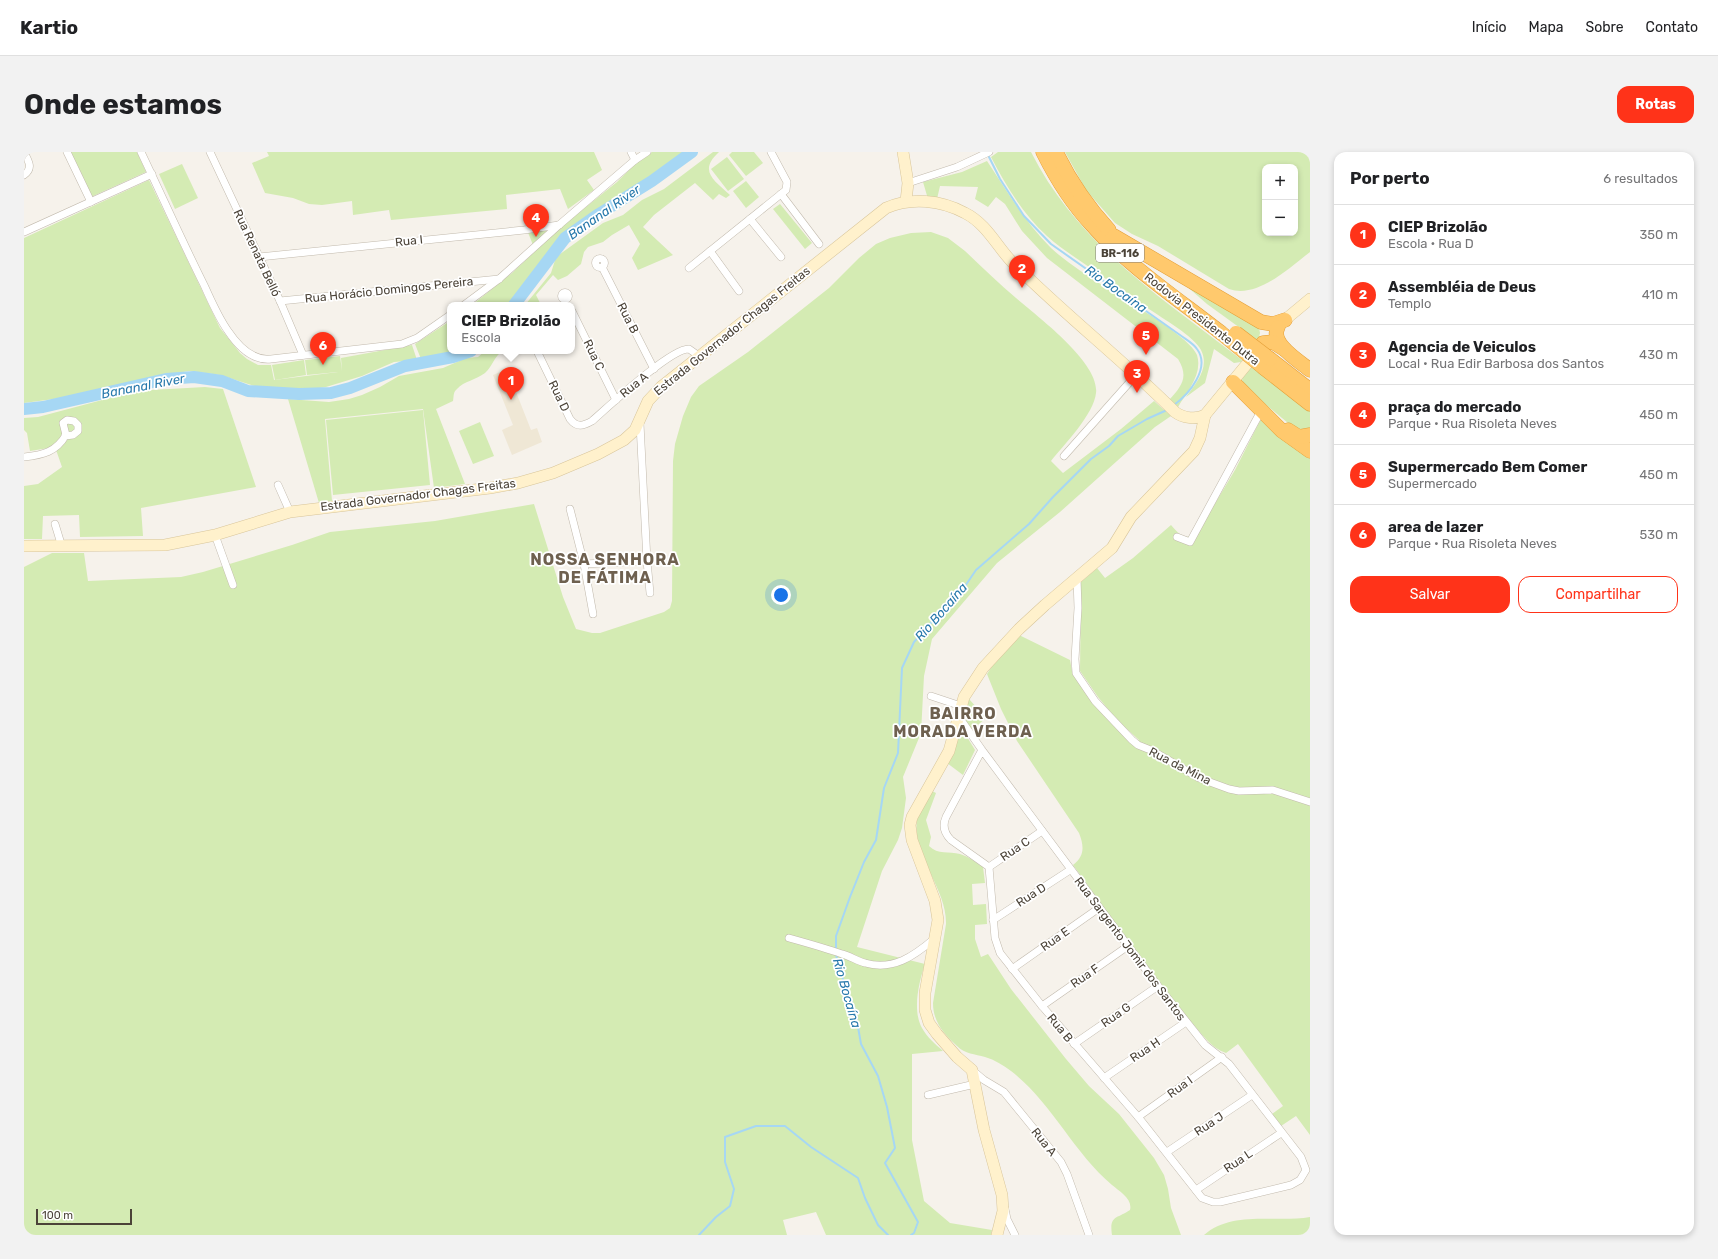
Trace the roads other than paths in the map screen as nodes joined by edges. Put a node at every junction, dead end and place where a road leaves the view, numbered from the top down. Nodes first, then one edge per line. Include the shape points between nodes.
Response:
1 (24, 152) edge
2 (67, 152) edge
3 (141, 152) edge
4 (210, 152) edge
5 (631, 152) edge
6 (647, 152) edge
7 (771, 152) edge
8 (903, 152) edge
9 (1043, 152) edge
10 (1056, 152) edge
11 (986, 154) edge
12 (635, 160) junction
13 (152, 174) junction
14 (24, 175) edge
15 (908, 183) junction
16 (781, 194) junction
17 (906, 201) junction
18 (91, 202) junction
19 (750, 219) junction
20 (559, 225) junction
21 (24, 232) edge
22 (1114, 236) junction
23 (823, 248) junction
24 (710, 251) junction
25 (259, 257) junction
26 (781, 257) dead end
27 (602, 267) dead end
28 (689, 268) dead end
29 (499, 279) junction
30 (739, 291) dead end
31 (1310, 299) edge
32 (280, 301) junction
33 (468, 302) edge
34 (447, 317) edge
35 (575, 317) edge
36 (1261, 322) junction
37 (1282, 323) junction
38 (1223, 329) junction
39 (1265, 341) junction
40 (1286, 350) junction
41 (538, 354) edge
42 (303, 355) junction
43 (699, 356) junction
44 (654, 369) junction
45 (1310, 370) edge
46 (1136, 375) junction
47 (1233, 382) junction
48 (1304, 392) edge
49 (616, 400) junction
50 (1310, 405) edge
51 (1262, 412) junction
52 (1205, 414) junction
53 (570, 419) joint
54 (640, 420) junction
55 (1310, 435) edge
56 (65, 436) dead end
57 (1310, 451) edge
58 (24, 456) edge
59 (1064, 456) dead end
60 (278, 484) dead end
61 (570, 510) dead end
62 (290, 512) junction
63 (55, 524) dead end
64 (215, 535) junction
65 (1177, 537) dead end
66 (24, 546) edge
67 (62, 547) junction
68 (647, 561) junction
69 (584, 564) junction
70 (1077, 578) junction
71 (233, 585) dead end
72 (650, 593) dead end
73 (593, 614) dead end
74 (931, 696) dead end
75 (960, 711) junction
76 (982, 750) junction
77 (1310, 802) edge
78 (1042, 831) junction
79 (989, 867) junction
80 (1070, 870) junction
81 (1099, 908) junction
82 (993, 920) junction
83 (936, 937) junction
84 (789, 938) dead end
85 (1128, 946) junction
86 (1012, 969) junction
87 (1158, 986) junction
88 (1042, 1006) junction
89 (1186, 1022) junction
90 (1074, 1044) junction
91 (1222, 1057) junction
92 (972, 1070) junction
93 (1104, 1078) junction
94 (975, 1084) junction
95 (994, 1086) junction
96 (928, 1094) dead end
97 (1252, 1095) junction
98 (977, 1096) junction
99 (1138, 1118) junction
100 (1281, 1133) junction
101 (1167, 1152) junction
102 (1305, 1174) joint
103 (1196, 1190) junction
104 (1004, 1204) junction
105 (1000, 1234) edge
106 (1015, 1235) edge
107 (1089, 1235) edge

1 - 14 street via 30,167
2 - 18 street
3 - 13 street
4 - 25 street, Rua Renata Belló
5 - 12 street
6 - 12 street
7 - 16 street via 788,184
8 - 15 main road
9 - 38 highway, Rodovia Presidente Dutra / BR-116 via 1062,187 1092,226 1118,251
10 - 22 highway, Rodovia Presidente Dutra / BR-116 via 1082,197
11 - 15 street via 957,167
12 - 20 street
13 - 18 street
13 - 42 street via 184,246 228,332 259,359
15 - 17 main road
16 - 19 street
16 - 23 street
17 - 23 main road, Estrada Governador Chagas Freitas via 886,208
17 - 46 main road, Estrada Governador Chagas Freitas via 944,205 974,218 1012,262
18 - 21 street
19 - 24 street
19 - 26 street
20 - 25 street, Rua I
20 - 29 street
22 - 36 highway
22 - 38 highway, Rodovia Presidente Dutra / BR-116
23 - 43 main road, Estrada Governador Chagas Freitas
24 - 28 street
24 - 30 street
25 - 32 street, Rua Renata Belló
27 - 44 street, Rua B
29 - 32 street, Rua Horácio Domingos Pereira
29 - 33 street
31 - 37 main road
32 - 42 street, Rua Renata Belló
34 - 42 street via 417,338 402,344
35 - 49 street, Rua C
36 - 37 highway
36 - 39 highway via 1269,329
37 - 39 main road
37 - 40 highway via 1276,337
38 - 48 highway, Rodovia Presidente Dutra / BR-116, bridge
39 - 40 highway via 1273,342
39 - 47 main road
40 - 45 highway
41 - 53 street, Rua D
43 - 44 street, Rua A via 691,349 684,349
43 - 54 main road, Estrada Governador Chagas Freitas via 655,392 646,404
44 - 49 street, Rua A
46 - 52 main road, Estrada Governador Chagas Freitas via 1181,416 1189,418
46 - 59 street
47 - 51 highway
47 - 52 main road
48 - 50 highway, Rodovia Presidente Dutra / BR-116
49 - 53 street, Rua A via 585,425 575,424
51 - 55 highway via 1294,435
51 - 57 highway via 1289,437
51 - 65 street via 1190,542
52 - 70 main road via 1200,438 1194,451 1131,517 1112,548
54 - 62 main road, Estrada Governador Chagas Freitas via 633,433 619,444 553,473 530,480 490,488
54 - 68 street
56 - 58 street via 51,451
60 - 62 street
61 - 69 street
62 - 64 main road, Estrada Governador Chagas Freitas
63 - 67 street
64 - 67 main road, Estrada Governador Chagas Freitas via 165,545
64 - 71 street
66 - 67 main road, Estrada Governador Chagas Freitas
68 - 69 street
68 - 72 street
69 - 73 street
70 - 75 main road via 1045,605 990,660 969,686
70 - 77 street, Rua da Mina via 1076,673 1096,701 1125,733 1138,745 1199,778 1239,791 1273,790
74 - 75 street
75 - 76 street, Rua Sargento Jomir dos Santos
75 - 83 main road via 949,751 913,814 910,825 914,846 936,907
76 - 78 street, Rua Sargento Jomir dos Santos
76 - 79 street via 946,817 944,826 952,840
78 - 79 street, Rua C
78 - 80 street, Rua Sargento Jomir dos Santos
79 - 82 street, Rua B
80 - 81 street, Rua Sargento Jomir dos Santos
80 - 82 street, Rua D
81 - 85 street, Rua Sargento Jomir dos Santos
81 - 86 street, Rua E
82 - 86 street, Rua B via 997,948
83 - 84 street via 909,959 890,964 864,963 844,954
83 - 92 main road via 925,993 927,1017 937,1034
85 - 87 street, Rua Sargento Jomir dos Santos
85 - 88 street, Rua F
86 - 88 street, Rua B
87 - 89 street, Rua Sargento Jomir dos Santos
87 - 90 street, Rua G
88 - 90 street, Rua B
89 - 91 street, Rua Sargento Jomir dos Santos via 1208,1048
89 - 93 street, Rua H
90 - 93 street, Rua B
91 - 97 street, Rua Sargento Jomir dos Santos
91 - 99 street, Rua I
92 - 94 main road
92 - 95 street, Rua A
93 - 99 street, Rua B
94 - 96 street
94 - 98 main road
95 - 98 street via 984,1088
95 - 107 street, Rua A via 1007,1095 1061,1162
97 - 100 street, Rua Sargento Jomir dos Santos
97 - 101 street, Rua J
98 - 104 main road
99 - 101 street, Rua B
100 - 102 street, Rua Sargento Jomir dos Santos via 1302,1160 1306,1168
100 - 103 street, Rua L
101 - 103 street, Rua B
102 - 103 street, Rua B via 1291,1185 1220,1202 1205,1199
104 - 105 main road
104 - 106 street via 1007,1219

